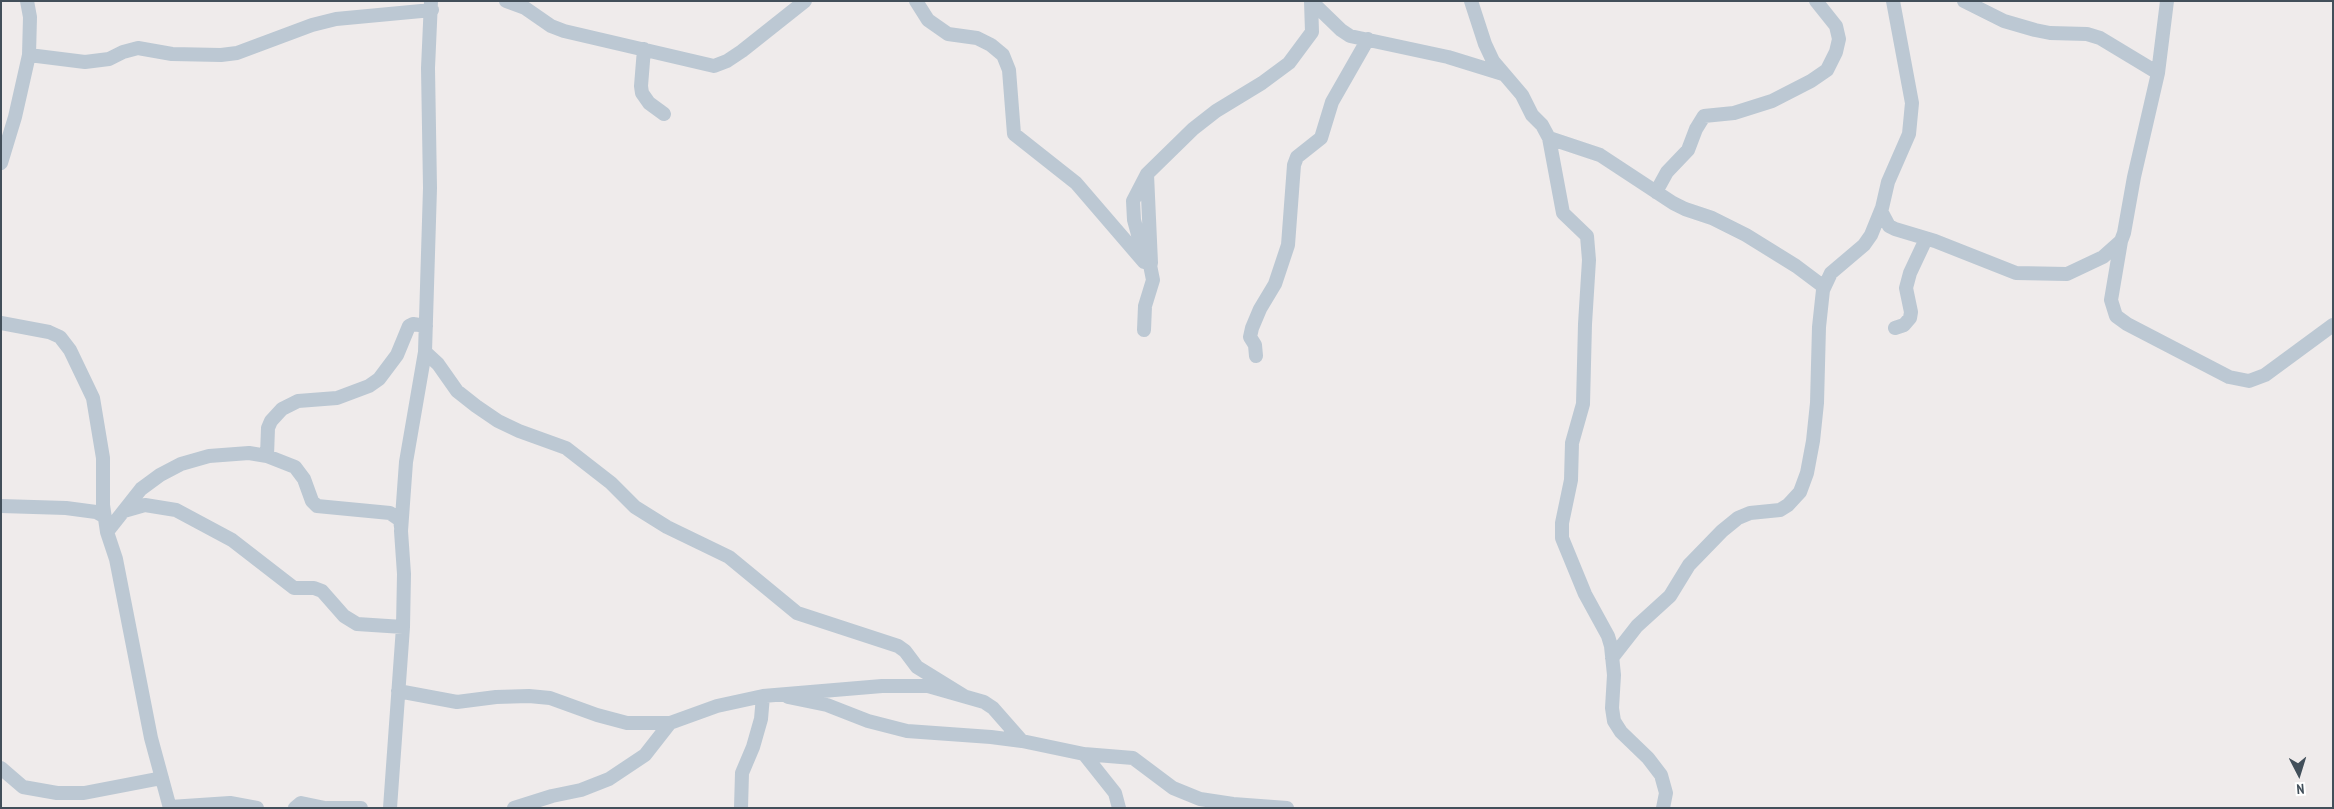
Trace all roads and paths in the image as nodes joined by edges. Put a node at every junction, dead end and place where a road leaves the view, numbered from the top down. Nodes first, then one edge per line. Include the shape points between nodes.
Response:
1 (27, 1) edge
2 (444, 1) edge
3 (506, 1) edge
4 (805, 1) edge
5 (916, 1) edge
6 (1311, 1) edge
7 (1471, 1) edge
8 (1893, 1) edge
9 (1964, 1) edge
10 (2167, 1) edge
11 (1822, 3) edge
12 (431, 6) edge
13 (1368, 39) junction
14 (644, 49) junction
15 (29, 55) junction
16 (1503, 74) junction
17 (2158, 74) junction
18 (664, 114) dead end
19 (1549, 138) junction
20 (1, 163) edge
21 (1656, 192) junction
22 (1881, 211) junction
23 (1926, 239) junction
24 (2121, 241) junction
25 (1151, 269) junction
26 (1824, 287) junction
27 (1, 323) edge
28 (2333, 324) edge
29 (426, 326) junction
30 (1895, 328) dead end
31 (1144, 330) dead end
32 (425, 352) junction
33 (1256, 356) dead end
34 (267, 456) junction
35 (1, 506) edge
36 (124, 511) junction
37 (105, 517) junction
38 (401, 530) junction
39 (106, 532) junction
40 (403, 627) junction
41 (1612, 658) junction
42 (398, 691) junction
43 (769, 696) junction
44 (964, 696) junction
45 (670, 723) junction
46 (1022, 741) junction
47 (1084, 754) junction
48 (1, 768) edge
49 (162, 778) junction
50 (170, 807) edge
51 (257, 808) edge
52 (294, 808) edge
53 (326, 808) edge
54 (361, 808) edge
55 (390, 808) edge
56 (514, 808) edge
57 (741, 808) edge
58 (1119, 808) edge
59 (1287, 808) edge
60 (1663, 808) edge

1 - 15 street
2 - 12 street
3 - 14 street via 525,8 564,31
4 - 14 street via 719,65
5 - 25 street via 928,20 948,34 977,38 1003,55 1009,70 1014,134 1076,183
6 - 13 street via 1341,30 1350,36
6 - 25 street via 1312,32 1288,63 1193,129 1147,174
7 - 16 street via 1485,44
8 - 22 street via 1912,116 1909,134 1888,182
9 - 17 street via 2004,21 2035,30 2100,38
10 - 17 street
11 - 21 street via 1836,26 1839,39 1827,70 1772,101 1734,113 1704,116 1688,150 1667,172
12 - 15 street via 336,19 237,53 221,55 172,54 138,48 109,59 85,62
12 - 29 street
13 - 16 street via 1448,57
13 - 33 street via 1332,102 1321,138 1297,157 1294,165 1289,238 1276,284 1260,309 1250,336 1256,345
14 - 18 street via 642,93
15 - 20 street
16 - 19 street via 1522,96
17 - 24 street
19 - 21 street via 1600,155
19 - 41 street via 1563,213 1587,236 1589,260 1583,404 1572,443 1572,480 1562,532 1564,546 1585,594 1608,636
21 - 26 street via 1685,209 1746,235
22 - 23 street via 1889,226
22 - 26 street via 1864,245 1831,273
23 - 24 street via 2003,269 2036,274 2067,274 2078,270
23 - 30 street via 1906,288 1910,318
24 - 28 street via 2111,300 2116,316 2229,377 2249,381 2265,375
25 - 31 street via 1153,280 1145,306
26 - 41 street via 1818,327 1813,441 1800,492 1788,506 1750,513 1722,531 1689,566 1670,596 1637,626
27 - 37 street via 49,332 60,337 70,350 93,398 103,458
29 - 32 street
29 - 34 street via 409,326 390,365 369,386 337,398 298,401 282,409 268,428
32 - 38 street via 406,462
32 - 44 street via 457,391 476,406 519,431 566,448 636,507 667,527 729,557 797,613 898,646 917,668
34 - 36 street via 227,454 182,464 150,481
34 - 38 street via 300,472 317,506 390,513 400,520
35 - 37 street via 66,508 96,512
36 - 39 street
36 - 40 street via 145,505 176,510 232,540 294,588 322,591 344,616 357,624
37 - 39 street
38 - 40 street
39 - 49 street via 116,559 151,738
40 - 42 street
41 - 60 street via 1614,721 1661,775 1666,794
42 - 45 street via 457,702 496,696 550,698 627,724
42 - 55 street
43 - 44 street via 882,686 928,686
43 - 45 street via 717,706
43 - 46 street via 827,705 907,732
43 - 57 street via 742,773
44 - 46 street via 989,705
45 - 56 street via 645,755 609,779
46 - 47 street
47 - 58 street via 1115,793
47 - 59 street via 1133,758 1173,788 1200,799
48 - 49 street via 23,787 57,793 84,793
49 - 50 street
50 - 51 street via 230,803
52 - 53 street via 301,803
53 - 54 street

